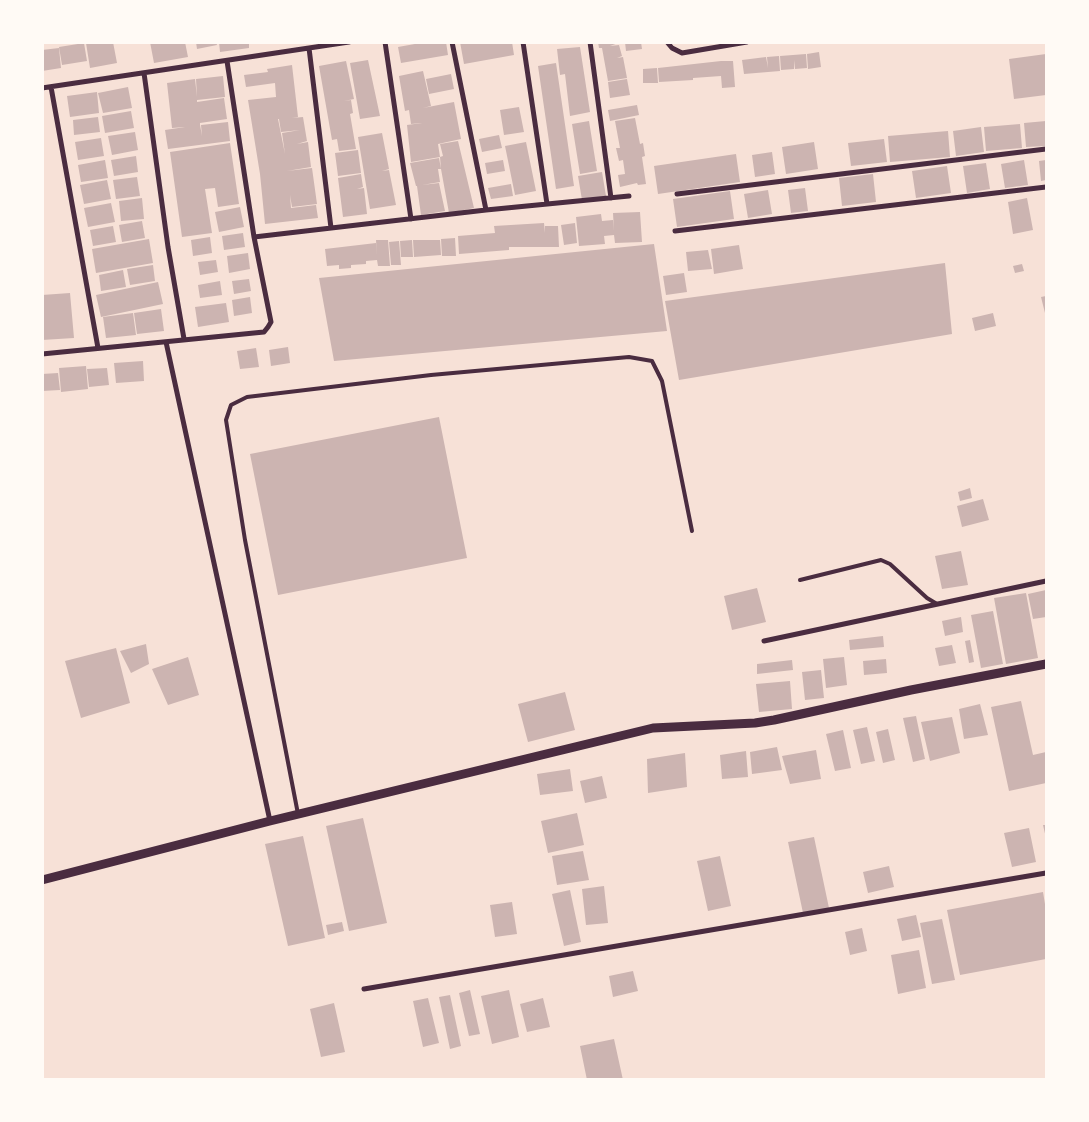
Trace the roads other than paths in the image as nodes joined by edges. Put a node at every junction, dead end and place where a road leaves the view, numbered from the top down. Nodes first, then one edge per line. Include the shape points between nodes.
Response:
1 (349, 42) edge
2 (385, 42) edge
3 (452, 42) edge
4 (523, 42) edge
5 (590, 42) edge
6 (667, 42) edge
7 (747, 42) edge
8 (309, 48) junction
9 (227, 61) junction
10 (144, 73) junction
11 (51, 87) junction
12 (42, 88) edge
13 (1046, 149) edge
14 (1046, 187) edge
15 (677, 194) dead end
16 (629, 196) dead end
17 (611, 198) junction
18 (546, 204) junction
19 (486, 210) junction
20 (412, 219) junction
21 (331, 228) junction
22 (675, 231) dead end
23 (254, 237) junction
24 (184, 339) junction
25 (166, 342) junction
26 (98, 348) junction
27 (42, 354) edge
28 (692, 531) dead end
29 (800, 580) dead end
30 (1046, 581) edge
31 (937, 604) junction
32 (764, 641) dead end
33 (1046, 664) edge
34 (298, 814) junction
35 (270, 820) junction
36 (1046, 873) edge
37 (42, 880) edge
38 (364, 989) dead end

1 - 8 street
2 - 20 street
3 - 19 street
4 - 18 street
5 - 17 street
6 - 7 street via 682,53
8 - 9 street
8 - 21 street
9 - 10 street
9 - 23 street
10 - 11 street
10 - 24 street
11 - 12 street
11 - 26 street
13 - 15 street
14 - 22 street
16 - 17 street
17 - 18 street
18 - 19 street
19 - 20 street
20 - 21 street
21 - 23 street
23 - 24 street via 271,322 268,327 264,332
24 - 25 street
25 - 26 street
25 - 35 street
26 - 27 street
28 - 34 lane via 662,381 652,361 629,357 432,375 247,396 231,404 226,420 245,540
29 - 31 lane via 881,560
30 - 31 street
31 - 32 street
33 - 34 street via 774,720 653,728
34 - 35 street
35 - 37 street
36 - 38 street

